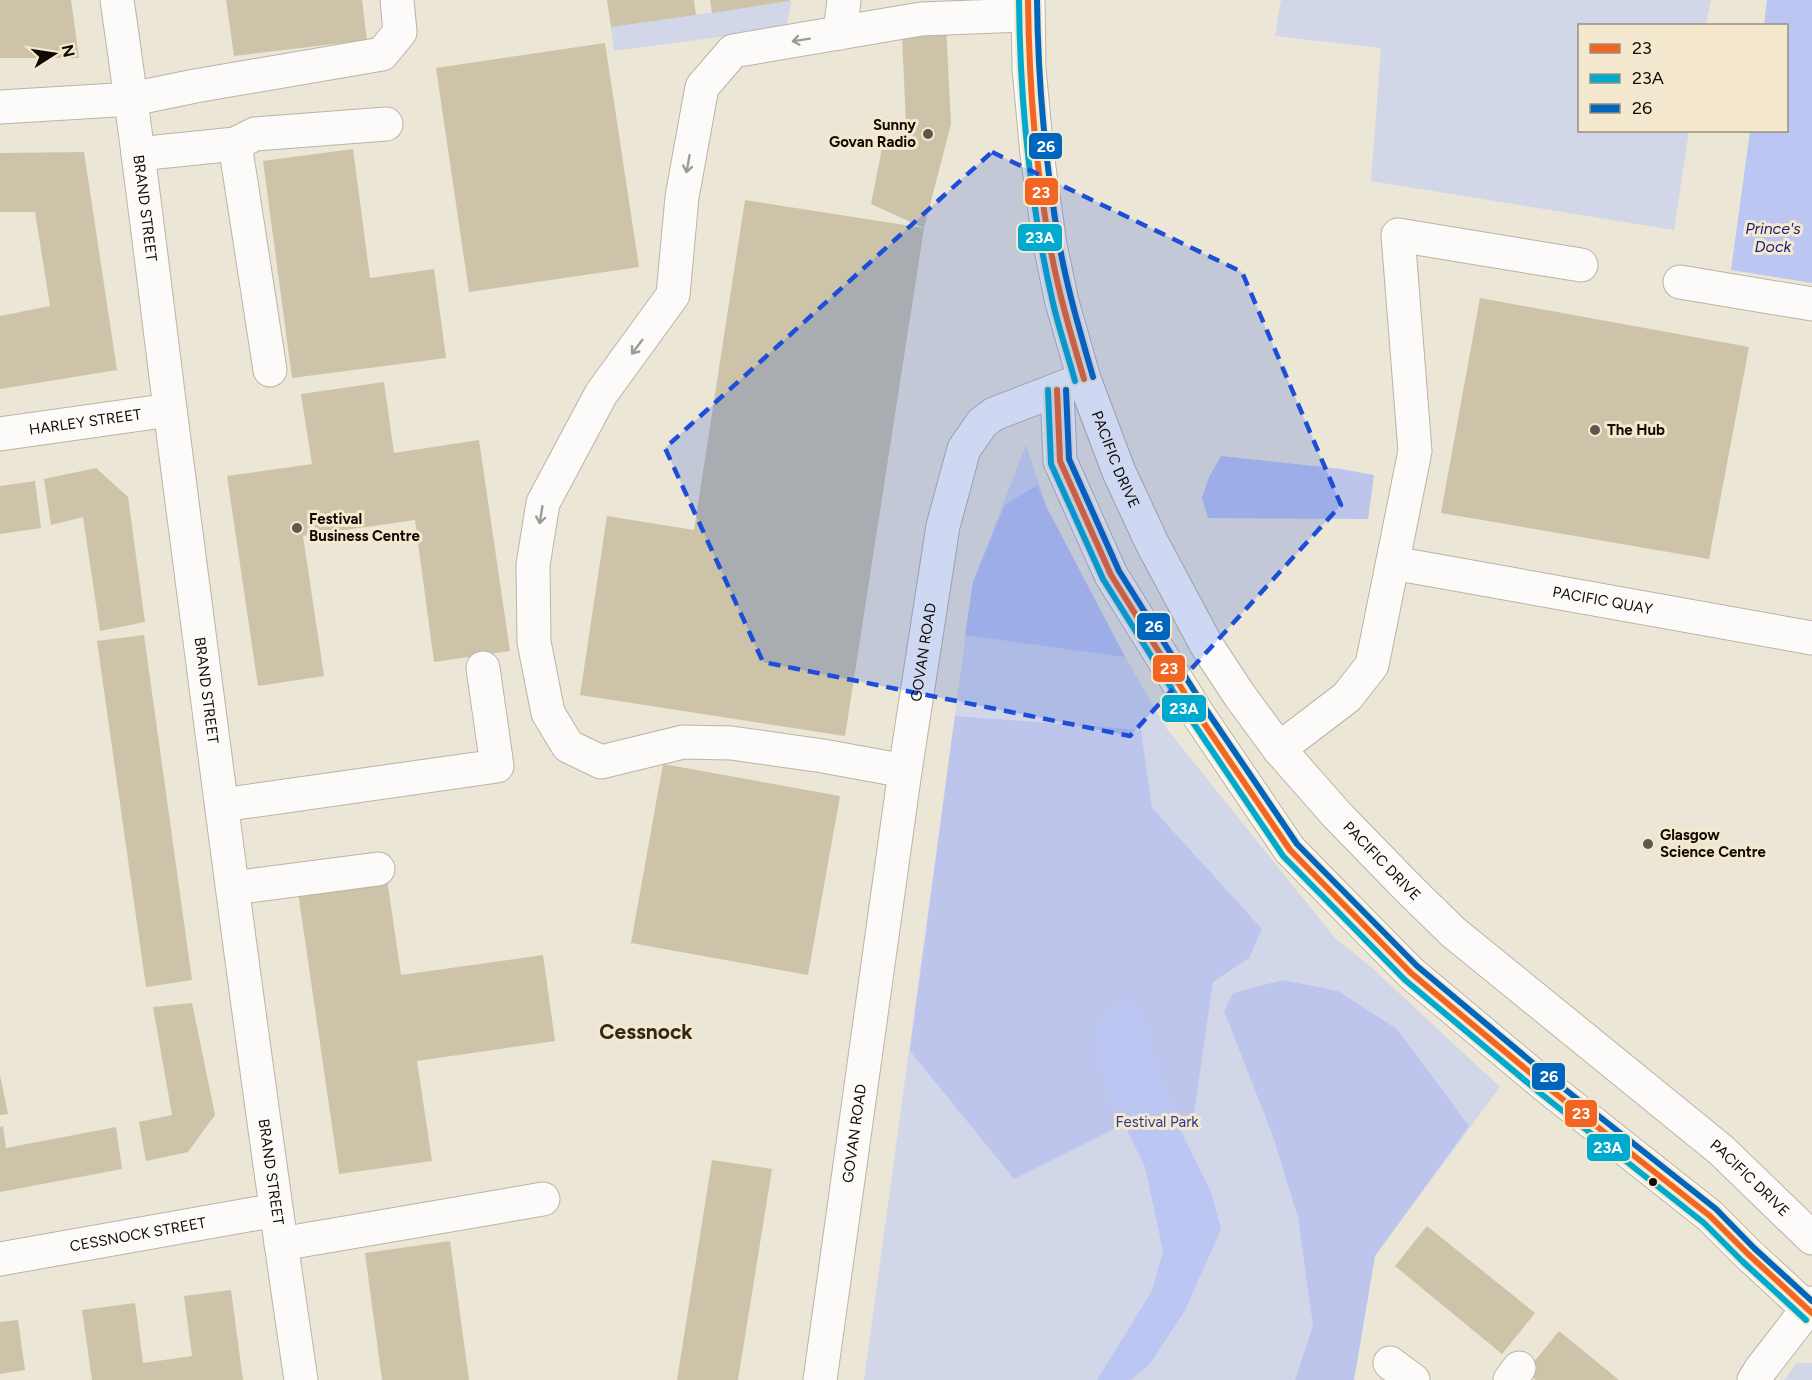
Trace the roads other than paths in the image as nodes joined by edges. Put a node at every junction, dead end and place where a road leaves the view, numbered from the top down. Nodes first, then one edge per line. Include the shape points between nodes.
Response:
1 (117, 0) edge
2 (397, 0) edge
3 (844, 0) edge
4 (1028, 7) edge
5 (840, 33) junction
6 (132, 99) junction
7 (0, 107) edge
8 (386, 124) dead end
9 (235, 144) junction
10 (138, 154) junction
11 (1581, 265) dead end
12 (1680, 282) dead end
13 (1812, 304) edge
14 (270, 370) dead end
15 (1070, 384) junction
16 (170, 410) junction
17 (0, 434) edge
18 (1393, 563) junction
19 (1812, 638) edge
20 (483, 668) dead end
21 (1280, 749) junction
22 (905, 771) junction
23 (222, 805) junction
24 (378, 869) dead end
25 (233, 888) junction
26 (543, 1199) dead end
27 (276, 1210) junction
28 (1812, 1238) edge
29 (281, 1244) junction
30 (0, 1259) edge
31 (1810, 1308) edge
32 (301, 1380) edge
33 (820, 1380) edge
34 (1754, 1380) edge

1 - 6 street, BRAND STREET
2 - 6 street via 400,32 382,54
3 - 5 street
4 - 5 street
4 - 15 street via 1036,154 1062,302
5 -> 22 street via 733,51 702,87 682,197 673,295 602,394 543,503 533,565 534,642 548,713 568,746 601,762 683,742 731,743
6 - 7 street
6 - 10 street, BRAND STREET
8 - 9 street via 255,134
9 - 10 street
9 - 14 street
10 - 16 street, BRAND STREET
11 - 18 street via 1398,235 1415,451
12 - 13 street
15 - 21 street, PACIFIC DRIVE via 1207,646
15 - 22 street, GOVAN ROAD via 994,414 982,423 964,449 943,526
15 - 31 street via 1060,461 1111,575 1197,713 1290,850 1411,973 1710,1216
16 - 17 street, HARLEY STREET
16 - 23 street, BRAND STREET
18 - 19 street, PACIFIC QUAY
18 - 21 street via 1372,665 1347,697
20 - 23 street via 497,766
21 - 28 street, PACIFIC DRIVE via 1337,815 1453,932 1720,1150
22 - 33 street, GOVAN ROAD
23 - 25 street, BRAND STREET
24 - 25 street
25 - 27 street, BRAND STREET
26 - 29 street
27 - 29 street, BRAND STREET
27 - 30 street, CESSNOCK STREET
29 - 32 street, BRAND STREET
31 - 34 street

